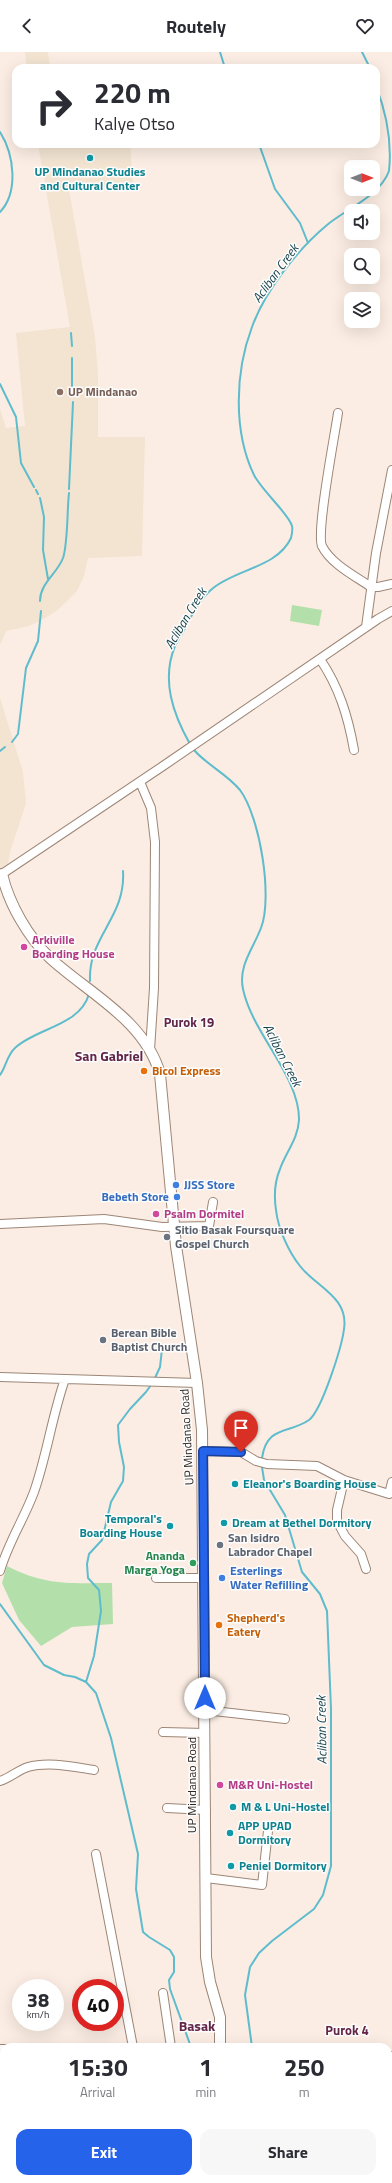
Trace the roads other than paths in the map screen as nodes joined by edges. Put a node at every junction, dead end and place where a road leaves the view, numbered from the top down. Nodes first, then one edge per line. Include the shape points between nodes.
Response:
1 (338, 413) dead end
2 (392, 470) edge
3 (392, 584) edge
4 (371, 587) junction
5 (392, 611) edge
6 (366, 627) junction
7 (320, 659) junction
8 (354, 750) dead end
9 (140, 782) junction
10 (2, 879) edge
11 (150, 1050) junction
12 (213, 1202) dead end
13 (0, 1224) edge
14 (174, 1227) junction
15 (0, 1377) edge
16 (65, 1379) junction
17 (197, 1383) junction
18 (203, 1451) junction
19 (344, 1480) junction
20 (392, 1482) edge
21 (366, 1569) dead end
22 (0, 1571) edge
23 (156, 1578) dead end
24 (204, 1578) junction
25 (205, 1710) junction
26 (285, 1719) dead end
27 (163, 1732) dead end
28 (205, 1733) junction
29 (94, 1770) dead end
30 (0, 1781) edge
31 (167, 1808) dead end
32 (206, 1810) junction
33 (268, 1831) dead end
34 (96, 1854) dead end
35 (206, 1878) junction
36 (163, 1992) dead end
37 (132, 2043) edge
38 (170, 2043) edge
39 (220, 2043) edge

1 - 4 street via 324,503 322,544 329,556
2 - 4 street
3 - 4 street
4 - 6 street
5 - 6 street
6 - 7 street
7 - 8 street via 345,706
7 - 9 street
9 - 10 street
9 - 11 street via 151,808 155,842 154,988
10 - 11 street, UP Mindanao Road via 24,924 39,946 114,1010
11 - 14 street, UP Mindanao Road via 160,1074
12 - 14 street via 210,1226
13 - 14 street via 104,1219
14 - 17 street, UP Mindanao Road
15 - 16 street
16 - 17 street
16 - 22 street via 34,1491
17 - 18 street, UP Mindanao Road
18 - 19 street via 241,1452 267,1464 317,1466
18 - 24 street, UP Mindanao Road
19 - 20 street via 389,1494
19 - 21 street via 337,1521 344,1536 361,1554
23 - 24 street
24 - 25 street, UP Mindanao Road
25 - 26 street
25 - 28 street, UP Mindanao Road
27 - 28 street
28 - 32 street, UP Mindanao Road
29 - 30 street via 28,1767
31 - 32 street
32 - 35 street, UP Mindanao Road
33 - 35 street via 262,1885
34 - 37 street
35 - 39 street, UP Mindanao Road via 207,1966 220,2017
36 - 38 street

